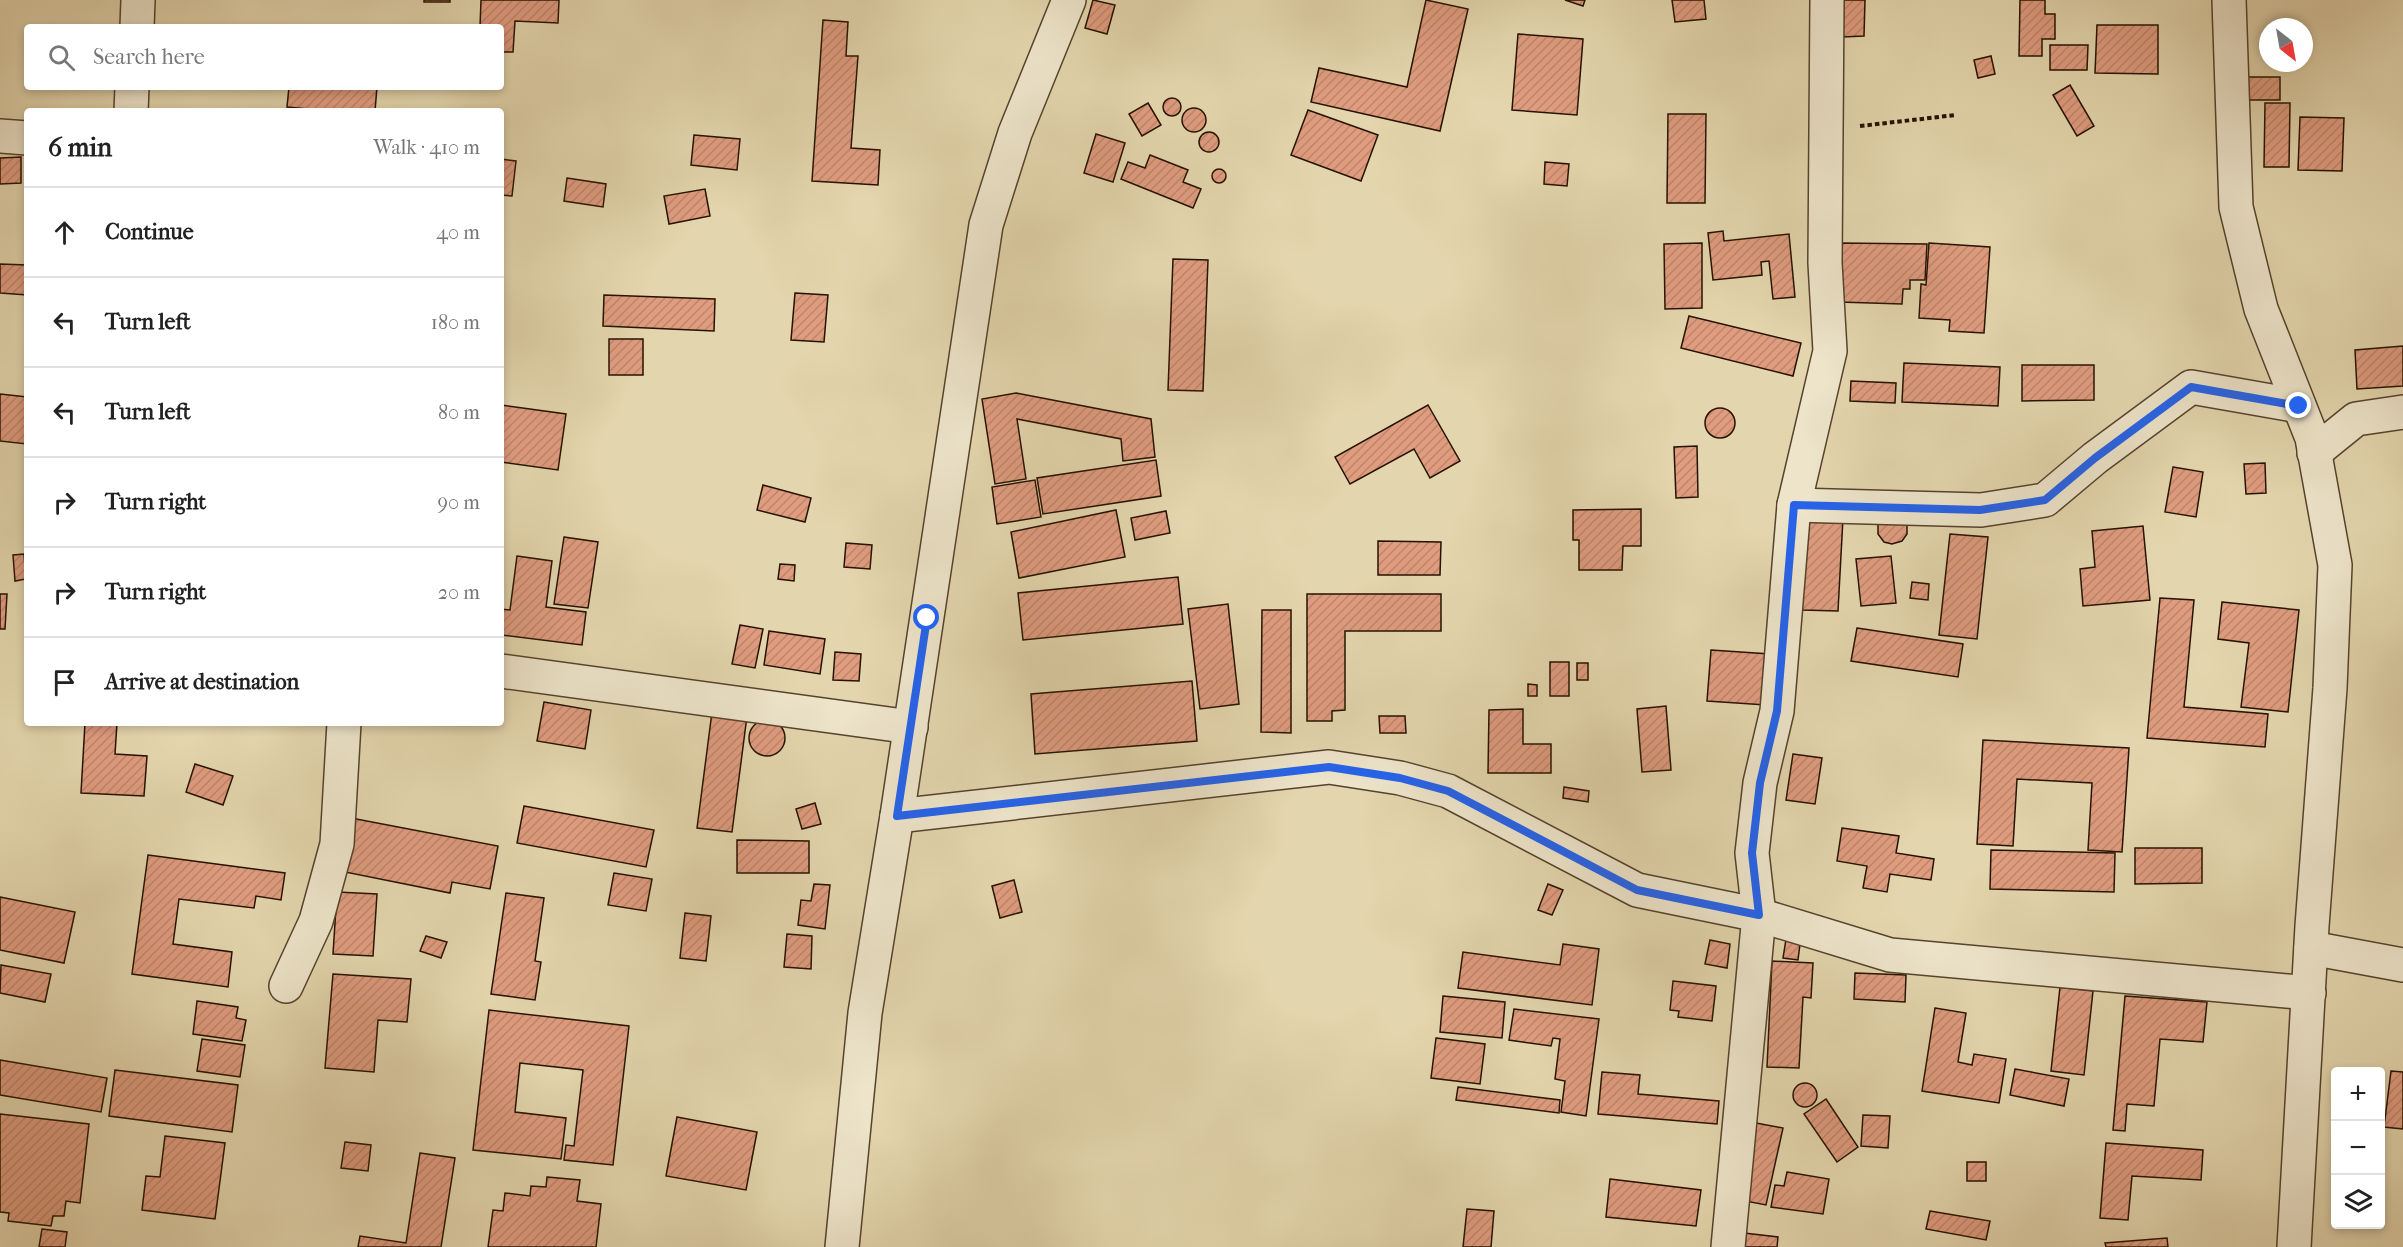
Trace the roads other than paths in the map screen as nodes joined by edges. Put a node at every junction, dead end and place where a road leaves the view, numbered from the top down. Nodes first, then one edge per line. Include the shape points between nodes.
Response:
1 (138, 0) edge
2 (1068, 0) edge
3 (1827, 0) edge
4 (2229, 0) edge
5 (136, 24) edge
6 (132, 90) edge
7 (131, 108) edge
8 (0, 135) edge
9 (24, 138) edge
10 (2299, 406) junction
11 (2403, 412) edge
12 (2314, 453) junction
13 (1794, 505) junction
14 (504, 671) edge
15 (344, 726) edge
16 (911, 727) junction
17 (897, 816) junction
18 (1759, 915) junction
19 (2311, 948) junction
20 (2403, 965) edge
21 (286, 986) dead end
22 (2309, 993) junction
23 (842, 1247) edge
24 (1728, 1247) edge
25 (2294, 1247) edge

1 - 5 street
2 - 16 street via 1015,133 986,225
3 - 13 street via 1825,262 1830,351
4 - 10 street via 2236,207 2261,309
6 - 7 street
8 - 9 street
10 - 12 street
10 - 13 street via 2191,387 2045,500 1980,510
11 - 12 street via 2356,419
12 - 19 street via 2335,565
13 - 18 street via 1777,711 1760,783 1752,853
14 - 16 street
15 - 21 street via 337,844 316,921
16 - 17 street
17 - 18 street via 1329,767 1400,778 1448,791 1637,890
17 - 23 street via 865,1013
18 - 22 street via 1890,955
18 - 24 street
19 - 20 street
19 - 22 street
22 - 25 street

